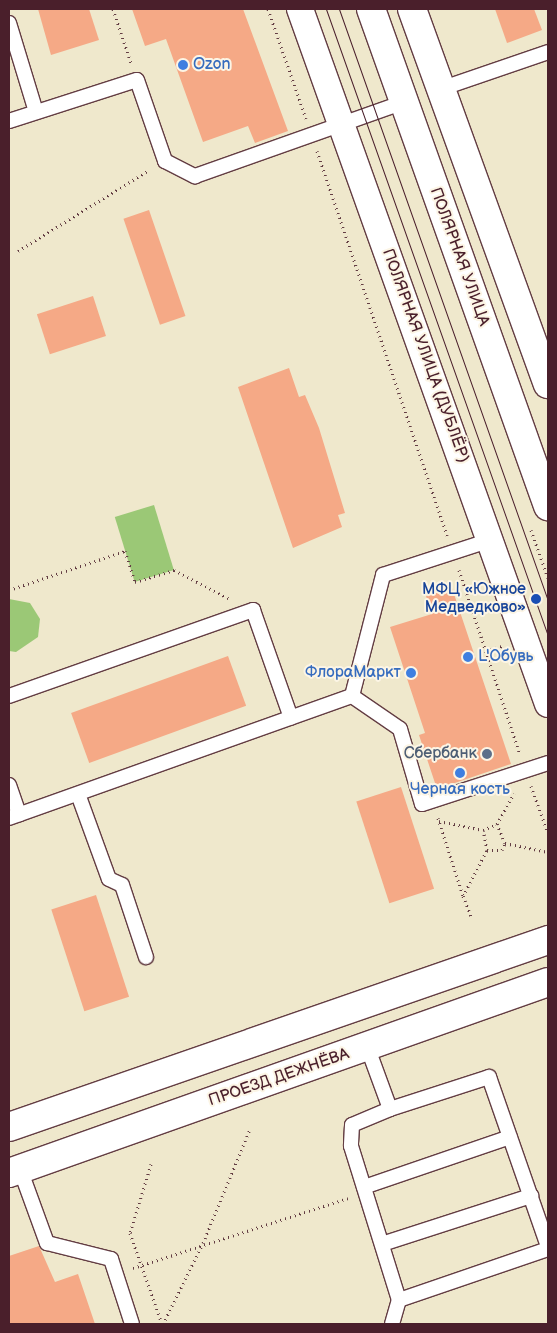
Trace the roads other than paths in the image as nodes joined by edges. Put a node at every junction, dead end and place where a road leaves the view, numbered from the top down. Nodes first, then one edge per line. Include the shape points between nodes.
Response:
1 (300, 9) edge
2 (371, 9) edge
3 (412, 9) edge
4 (9, 23) edge
5 (548, 52) edge
6 (440, 89) junction
7 (404, 102) junction
8 (36, 112) junction
9 (9, 121) edge
10 (342, 126) junction
11 (548, 384) edge
12 (548, 506) edge
13 (491, 540) junction
14 (9, 696) edge
15 (352, 696) junction
16 (548, 704) edge
17 (291, 718) junction
18 (548, 763) edge
19 (9, 785) edge
20 (78, 794) junction
21 (14, 816) edge
22 (548, 940) edge
23 (146, 957) dead end
24 (548, 982) edge
25 (367, 1046) junction
26 (390, 1109) junction
27 (9, 1127) edge
28 (510, 1137) junction
29 (14, 1171) edge
30 (365, 1190) junction
31 (531, 1196) junction
32 (382, 1244) junction
33 (548, 1248) edge
34 (399, 1300) junction
35 (132, 1324) edge
36 (392, 1324) edge

1 - 10 street, ПОЛЯРНАЯ УЛИЦА (ДУБЛЁР)
2 - 7 main road, ПОЛЯРНАЯ УЛИЦА
3 - 6 main road
4 - 8 lane
5 - 6 lane
6 - 11 main road
7 - 10 lane
7 - 12 main road, ПОЛЯРНАЯ УЛИЦА
8 - 9 lane
8 - 10 lane via 137,80 165,161 195,176
10 - 13 street, ПОЛЯРНАЯ УЛИЦА (ДУБЛЁР)
13 - 15 lane via 382,575
13 - 16 street, ПОЛЯРНАЯ УЛИЦА (ДУБЛЁР)
14 - 17 lane via 253,610
15 - 17 lane
15 - 18 lane via 400,728 422,804
17 - 20 lane
19 - 21 lane
20 - 21 lane
20 - 23 lane via 109,879 122,886
22 - 27 main road
24 - 25 main road, ПРОЕЗД ДЕЖНЁВА
25 - 26 lane
25 - 29 main road, ПРОЕЗД ДЕЖНЁВА
26 - 28 lane via 489,1077
26 - 30 lane via 352,1125 351,1146
28 - 30 lane
28 - 31 lane
29 - 35 lane via 47,1243 111,1259
30 - 32 lane
31 - 32 lane
31 - 33 lane
32 - 34 lane
33 - 34 lane
34 - 36 lane

